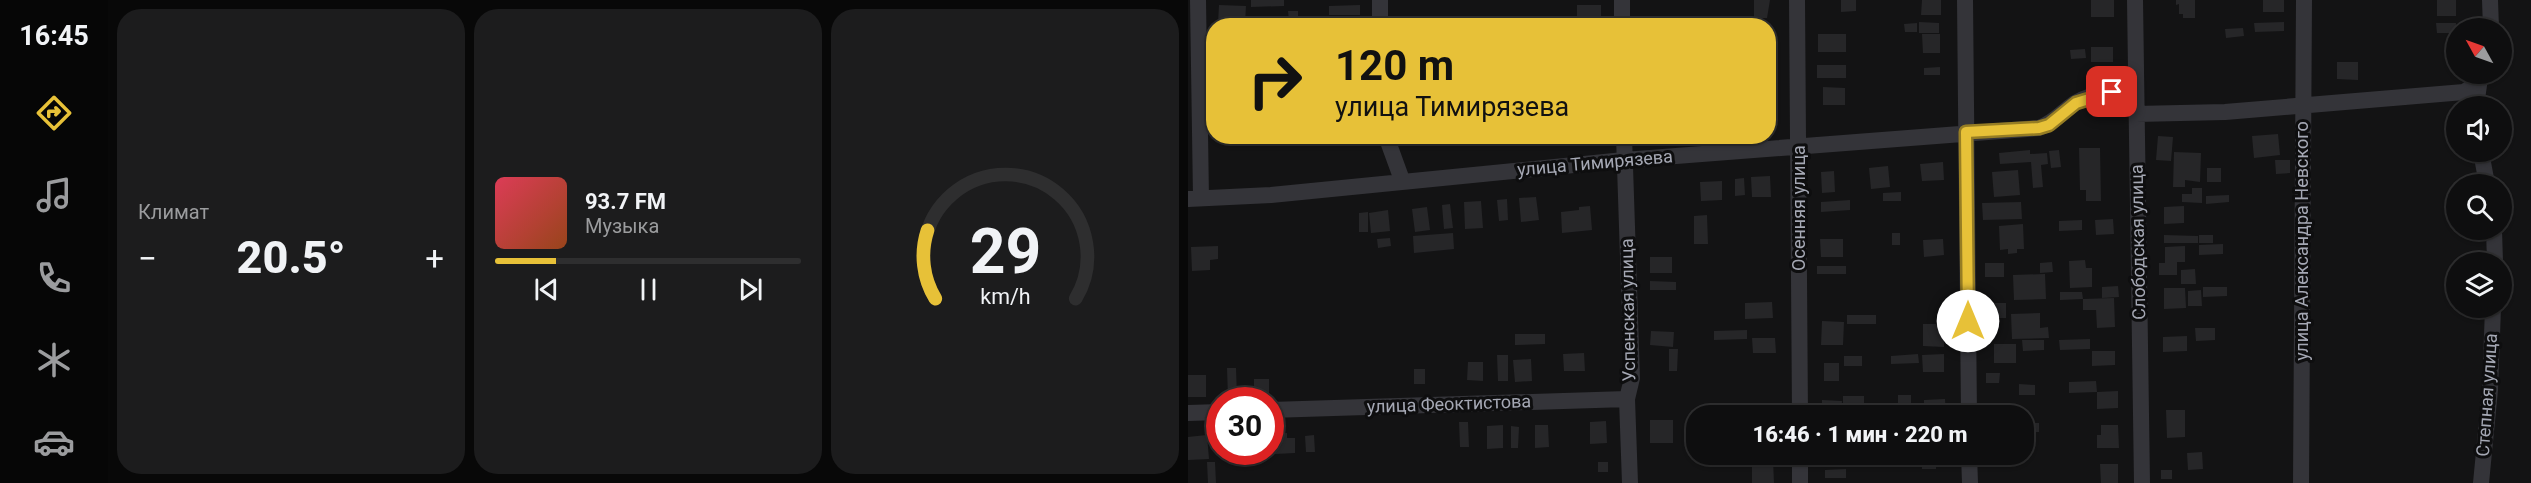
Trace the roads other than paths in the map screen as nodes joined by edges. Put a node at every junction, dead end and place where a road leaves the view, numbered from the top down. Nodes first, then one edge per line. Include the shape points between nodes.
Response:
1 (1198, 0) edge
2 (1380, 0) edge
3 (1622, 0) edge
4 (1797, 0) edge
5 (1965, 0) edge
6 (2135, 0) edge
7 (2304, 0) edge
8 (2490, 0) edge
9 (1380, 18) edge
10 (1622, 18) edge
11 (2491, 18) edge
12 (2473, 84) edge
13 (2136, 92) junction
14 (2303, 105) junction
15 (2136, 114) junction
16 (1966, 132) junction
17 (1389, 144) edge
18 (1624, 144) edge
19 (1798, 146) junction
20 (1624, 160) junction
21 (1402, 180) junction
22 (1195, 199) edge
23 (2493, 318) edge
24 (1627, 399) junction
25 (1800, 405) edge
26 (1969, 405) edge
27 (1284, 410) edge
28 (1206, 412) edge
29 (1188, 413) edge
30 (1800, 465) edge
31 (1969, 465) edge
32 (1630, 483) edge
33 (1800, 483) edge
34 (1970, 483) edge
35 (2142, 483) edge
36 (2301, 483) edge
37 (2481, 483) edge

1 - 22 street
2 - 9 street
3 - 10 street
4 - 19 street, Осенняя улица
5 - 16 street
6 - 13 street, Слободская улица
7 - 14 street, улица Александра Невского
8 - 11 street
12 - 14 street via 2464,92
13 - 15 street, Слободская улица
13 - 16 street, улица Тимирязева via 2094,95 2039,128
14 - 15 street
14 - 36 street, улица Александра Невского
15 - 35 street, Слободская улица
16 - 19 street, улица Тимирязева
16 - 26 street
17 - 21 street
18 - 20 street, Успенская улица
19 - 20 street, улица Тимирязева
19 - 25 street, Осенняя улица
20 - 21 street, улица Тимирязева
20 - 24 street, Успенская улица via 1632,378
21 - 22 street, улица Тимирязева
23 - 37 street, Степная улица
24 - 27 street, улица Феоктистова
24 - 32 street, Успенская улица
28 - 29 street
30 - 33 street
31 - 34 street

